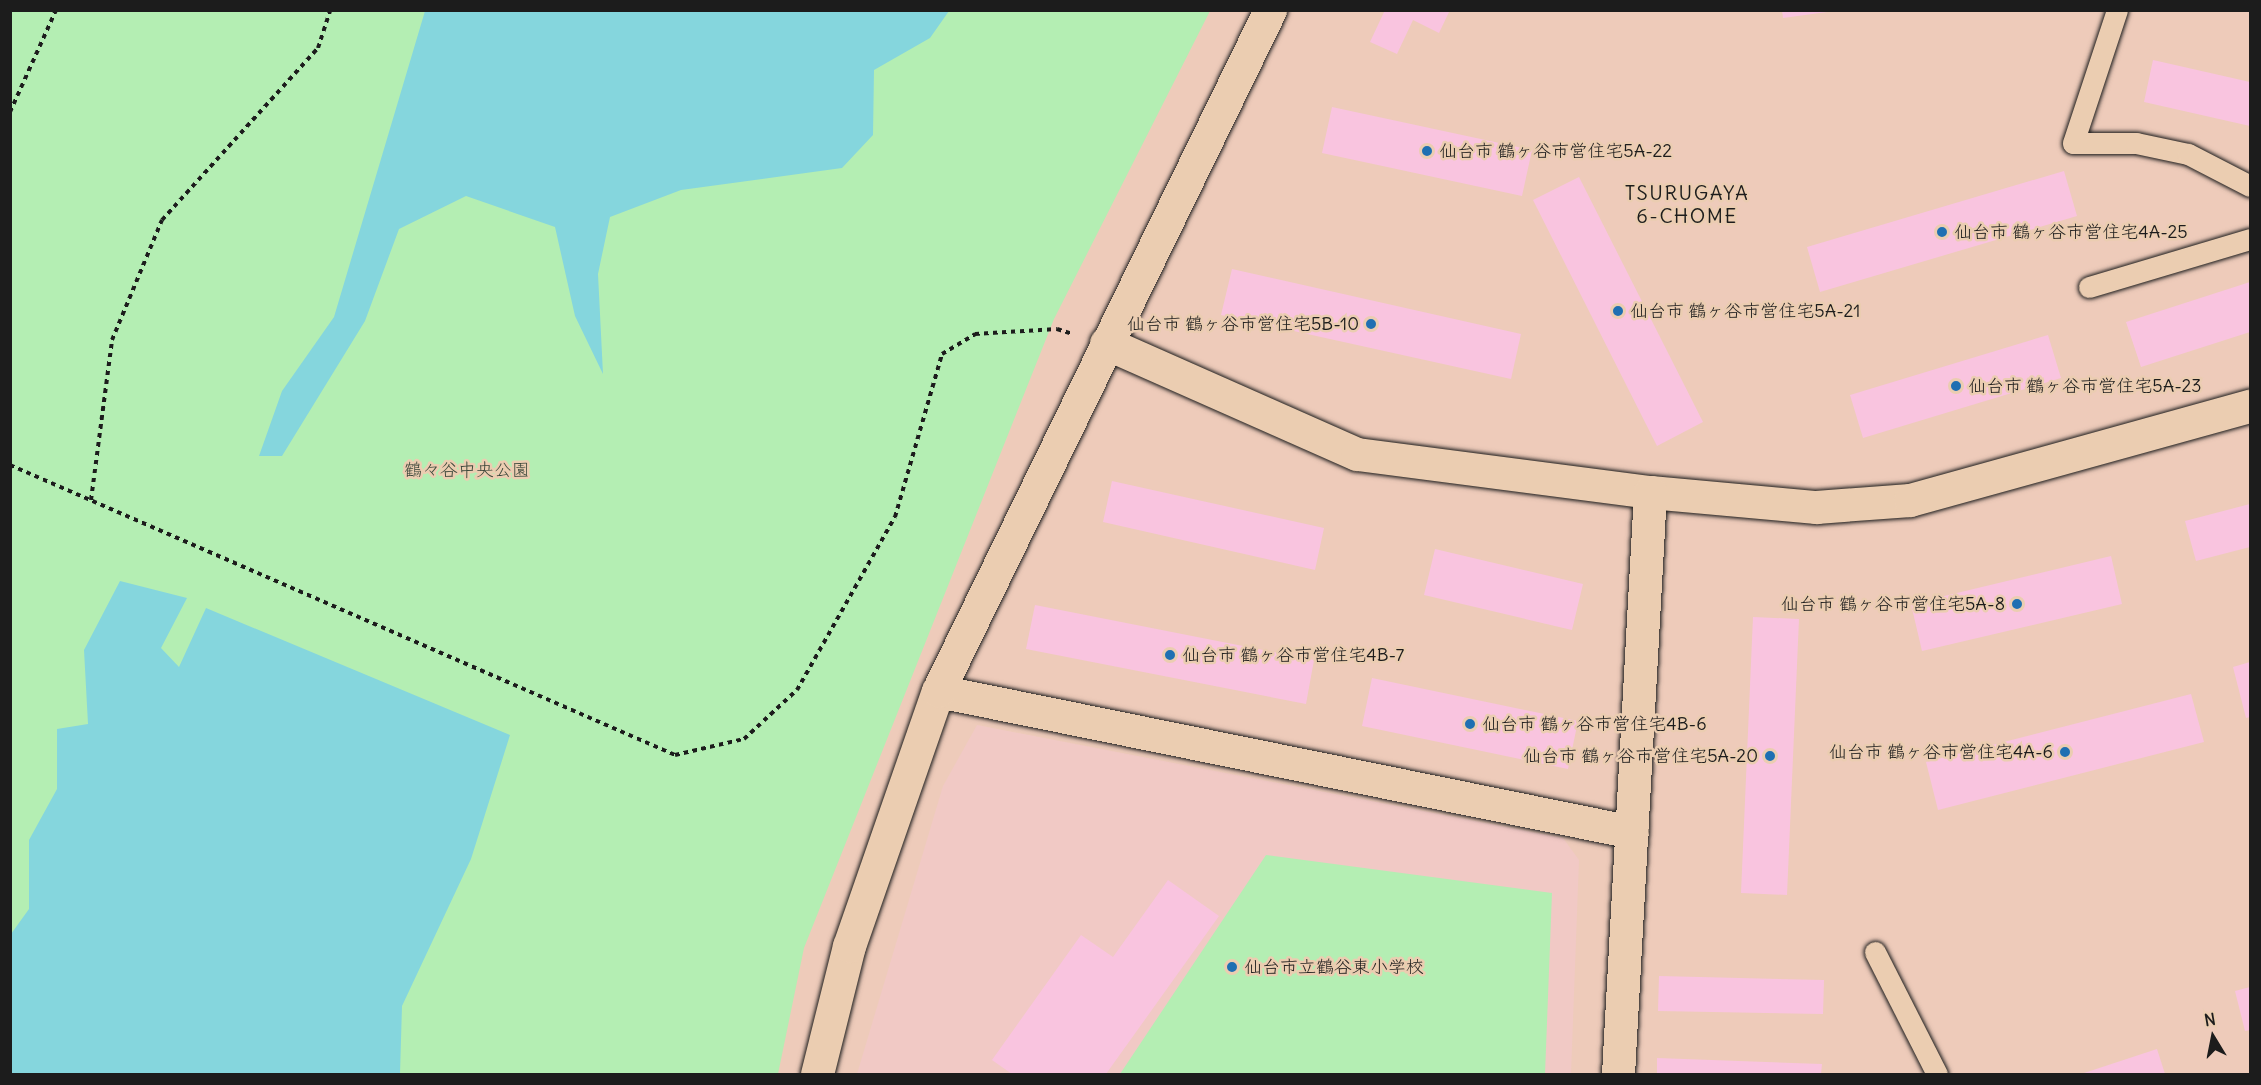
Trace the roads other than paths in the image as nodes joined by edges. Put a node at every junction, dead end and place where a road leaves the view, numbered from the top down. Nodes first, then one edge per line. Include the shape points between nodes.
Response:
1 (1270, 10) edge
2 (2117, 10) edge
3 (2250, 186) edge
4 (2250, 239) edge
5 (2090, 288) dead end
6 (1106, 343) junction
7 (2250, 406) edge
8 (1650, 492) junction
9 (938, 691) junction
10 (1632, 832) junction
11 (1875, 952) dead end
12 (817, 1074) edge
13 (1618, 1074) edge
14 (1937, 1074) edge

1 - 6 street
2 - 3 lane via 2073,143 2136,143 2188,154
4 - 5 lane
6 - 8 street via 1357,454
6 - 9 street
7 - 8 street via 1910,500 1816,507
8 - 10 street
9 - 10 street
9 - 12 street via 849,946
10 - 13 street
11 - 14 lane

